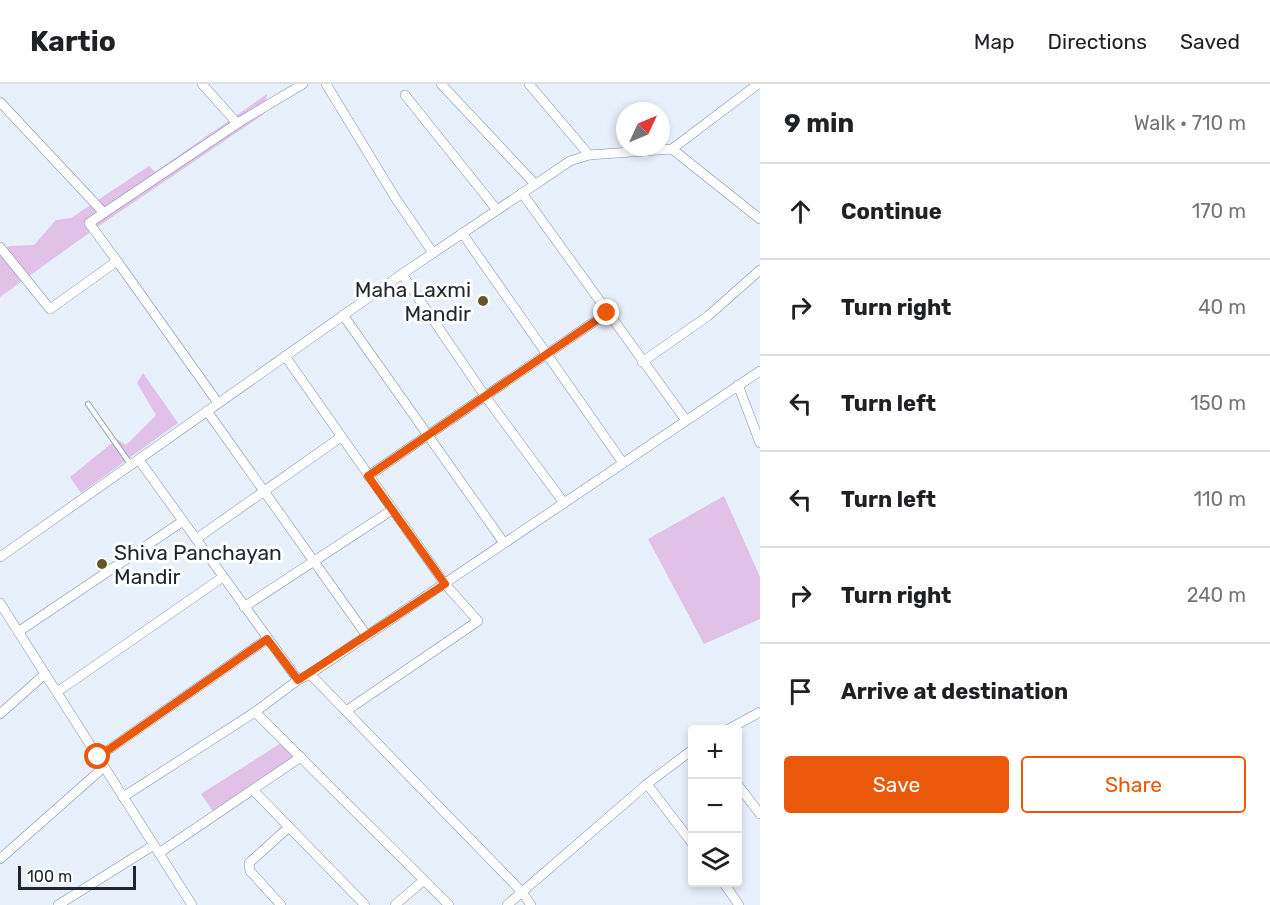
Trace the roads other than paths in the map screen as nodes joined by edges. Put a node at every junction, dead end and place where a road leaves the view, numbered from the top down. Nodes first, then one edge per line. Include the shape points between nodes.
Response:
1 (202, 84) edge
2 (303, 84) edge
3 (326, 84) edge
4 (441, 84) edge
5 (529, 84) edge
6 (741, 84) edge
7 (758, 84) edge
8 (288, 87) edge
9 (747, 93) junction
10 (405, 95) dead end
11 (0, 102) edge
12 (237, 123) junction
13 (672, 149) junction
14 (589, 155) junction
15 (535, 184) junction
16 (522, 193) junction
17 (497, 210) junction
18 (104, 213) junction
19 (760, 219) edge
20 (462, 233) junction
21 (0, 247) edge
22 (433, 253) junction
23 (117, 261) junction
24 (760, 270) edge
25 (402, 274) junction
26 (607, 313) junction
27 (343, 315) junction
28 (546, 355) junction
29 (285, 357) junction
30 (642, 362) junction
31 (760, 371) edge
32 (738, 385) junction
33 (485, 396) junction
34 (219, 403) junction
35 (88, 404) dead end
36 (207, 411) junction
37 (686, 419) junction
38 (427, 436) junction
39 (341, 437) junction
40 (760, 443) edge
41 (135, 462) junction
42 (623, 463) junction
43 (368, 476) junction
44 (264, 490) junction
45 (564, 503) junction
46 (392, 510) junction
47 (183, 521) junction
48 (196, 539) junction
49 (504, 543) junction
50 (0, 557) edge
51 (314, 560) junction
52 (223, 577) junction
53 (445, 584) junction
54 (0, 603) edge
55 (244, 607) junction
56 (18, 632) junction
57 (367, 636) junction
58 (267, 639) junction
59 (310, 674) junction
60 (45, 675) junction
61 (298, 680) junction
62 (57, 692) junction
63 (346, 711) junction
64 (255, 712) junction
65 (760, 712) edge
66 (0, 714) edge
67 (735, 725) edge
68 (688, 754) edge
69 (98, 757) junction
70 (301, 757) junction
71 (104, 767) junction
72 (647, 784) junction
73 (742, 789) edge
74 (253, 790) junction
75 (123, 797) junction
76 (760, 814) edge
77 (289, 827) junction
78 (688, 837) edge
79 (154, 844) junction
80 (159, 853) junction
81 (0, 859) edge
82 (424, 880) junction
83 (726, 887) edge
84 (522, 892) junction
85 (58, 905) edge
86 (192, 905) edge
87 (281, 905) edge
88 (365, 905) edge
89 (395, 905) edge
90 (449, 905) edge
91 (507, 905) edge
92 (531, 905) edge
93 (739, 905) edge

1 - 12 street
2 - 8 street
3 - 22 street
4 - 15 street
5 - 14 street
6 - 9 street
7 - 9 street
8 - 12 street
9 - 13 street
10 - 17 street
11 - 18 street
12 - 18 street
13 - 14 street
13 - 19 street
14 - 15 street via 570,160
15 - 16 street
16 - 17 street
16 - 26 street
17 - 20 street
18 - 23 street via 89,223
20 - 22 street
20 - 28 street
21 - 23 street via 50,309
22 - 25 street
23 - 34 street
24 - 30 street via 708,316
25 - 27 street
25 - 33 street
26 - 28 street
26 - 30 street
27 - 29 street
27 - 38 street
28 - 33 street
28 - 42 street
29 - 34 street
29 - 39 street
30 - 37 street
31 - 32 street
32 - 37 street
32 - 40 street
33 - 38 street
33 - 45 street
34 - 36 street
35 - 41 lane
36 - 41 street
36 - 44 street
37 - 42 street
38 - 43 street
38 - 49 street
39 - 43 street
39 - 44 street
41 - 47 street
41 - 50 street
42 - 45 street
43 - 46 street
44 - 48 street
44 - 51 street
45 - 49 street
46 - 51 street
46 - 53 street
47 - 48 street
47 - 56 street
48 - 52 street
49 - 53 street
51 - 55 street
51 - 57 street
52 - 55 street
52 - 62 street
53 - 57 street
53 - 63 street via 478,621
54 - 56 street
55 - 58 street
56 - 60 street
57 - 59 street
58 - 61 street
58 - 69 street
59 - 61 street
59 - 63 street
60 - 62 street
60 - 66 street
61 - 64 street
62 - 69 street
63 - 84 street
64 - 70 street
64 - 75 street
65 - 67 street
68 - 72 street
69 - 71 street
70 - 74 street
70 - 82 street
71 - 75 street
71 - 81 street
72 - 78 street
72 - 84 street
73 - 76 street
74 - 77 street
74 - 80 street
75 - 79 street
77 - 87 street via 249,863 250,871
77 - 88 street
79 - 80 street
79 - 85 street
80 - 86 street
82 - 89 street
82 - 90 street
83 - 93 street
84 - 91 street
84 - 92 street

